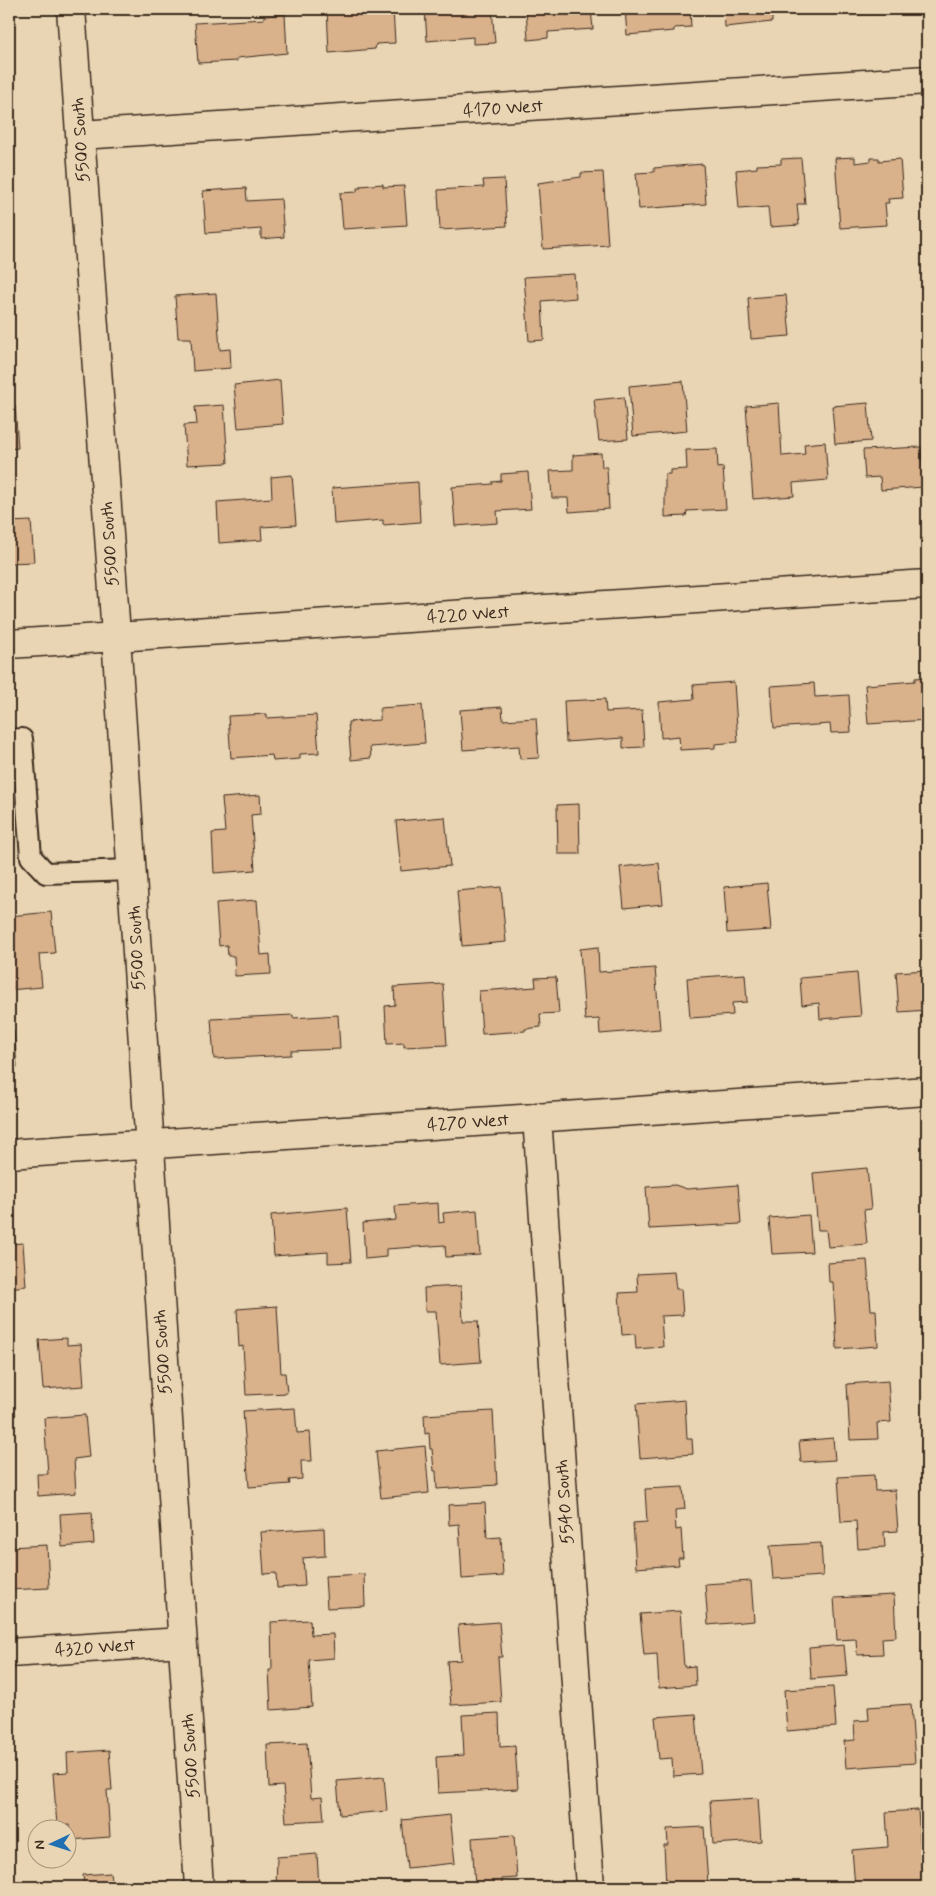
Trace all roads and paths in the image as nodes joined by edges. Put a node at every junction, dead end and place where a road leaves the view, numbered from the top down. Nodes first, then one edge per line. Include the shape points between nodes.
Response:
1 (71, 9) edge
2 (927, 80) edge
3 (80, 135) junction
4 (927, 584) edge
5 (115, 638) junction
6 (9, 644) edge
7 (9, 740) edge
8 (131, 870) junction
9 (927, 1092) edge
10 (537, 1117) junction
11 (149, 1146) junction
12 (9, 1154) edge
13 (182, 1642) junction
14 (9, 1653) edge
15 (199, 1887) edge
16 (590, 1887) edge

1 - 3 street, 5500 South
2 - 3 street, 4170 West
3 - 5 street, 5500 South
4 - 5 street, 4220 West
5 - 6 street, 4220 West
5 - 8 street, 5500 South
7 - 8 lane via 22,739 31,858 46,873
8 - 11 street, 5500 South
9 - 10 street, 4270 West
10 - 11 street, 4270 West
10 - 16 street, 5540 South
11 - 12 street, 4270 West
11 - 13 street, 5500 South
13 - 14 street, 4320 West
13 - 15 street, 5500 South

